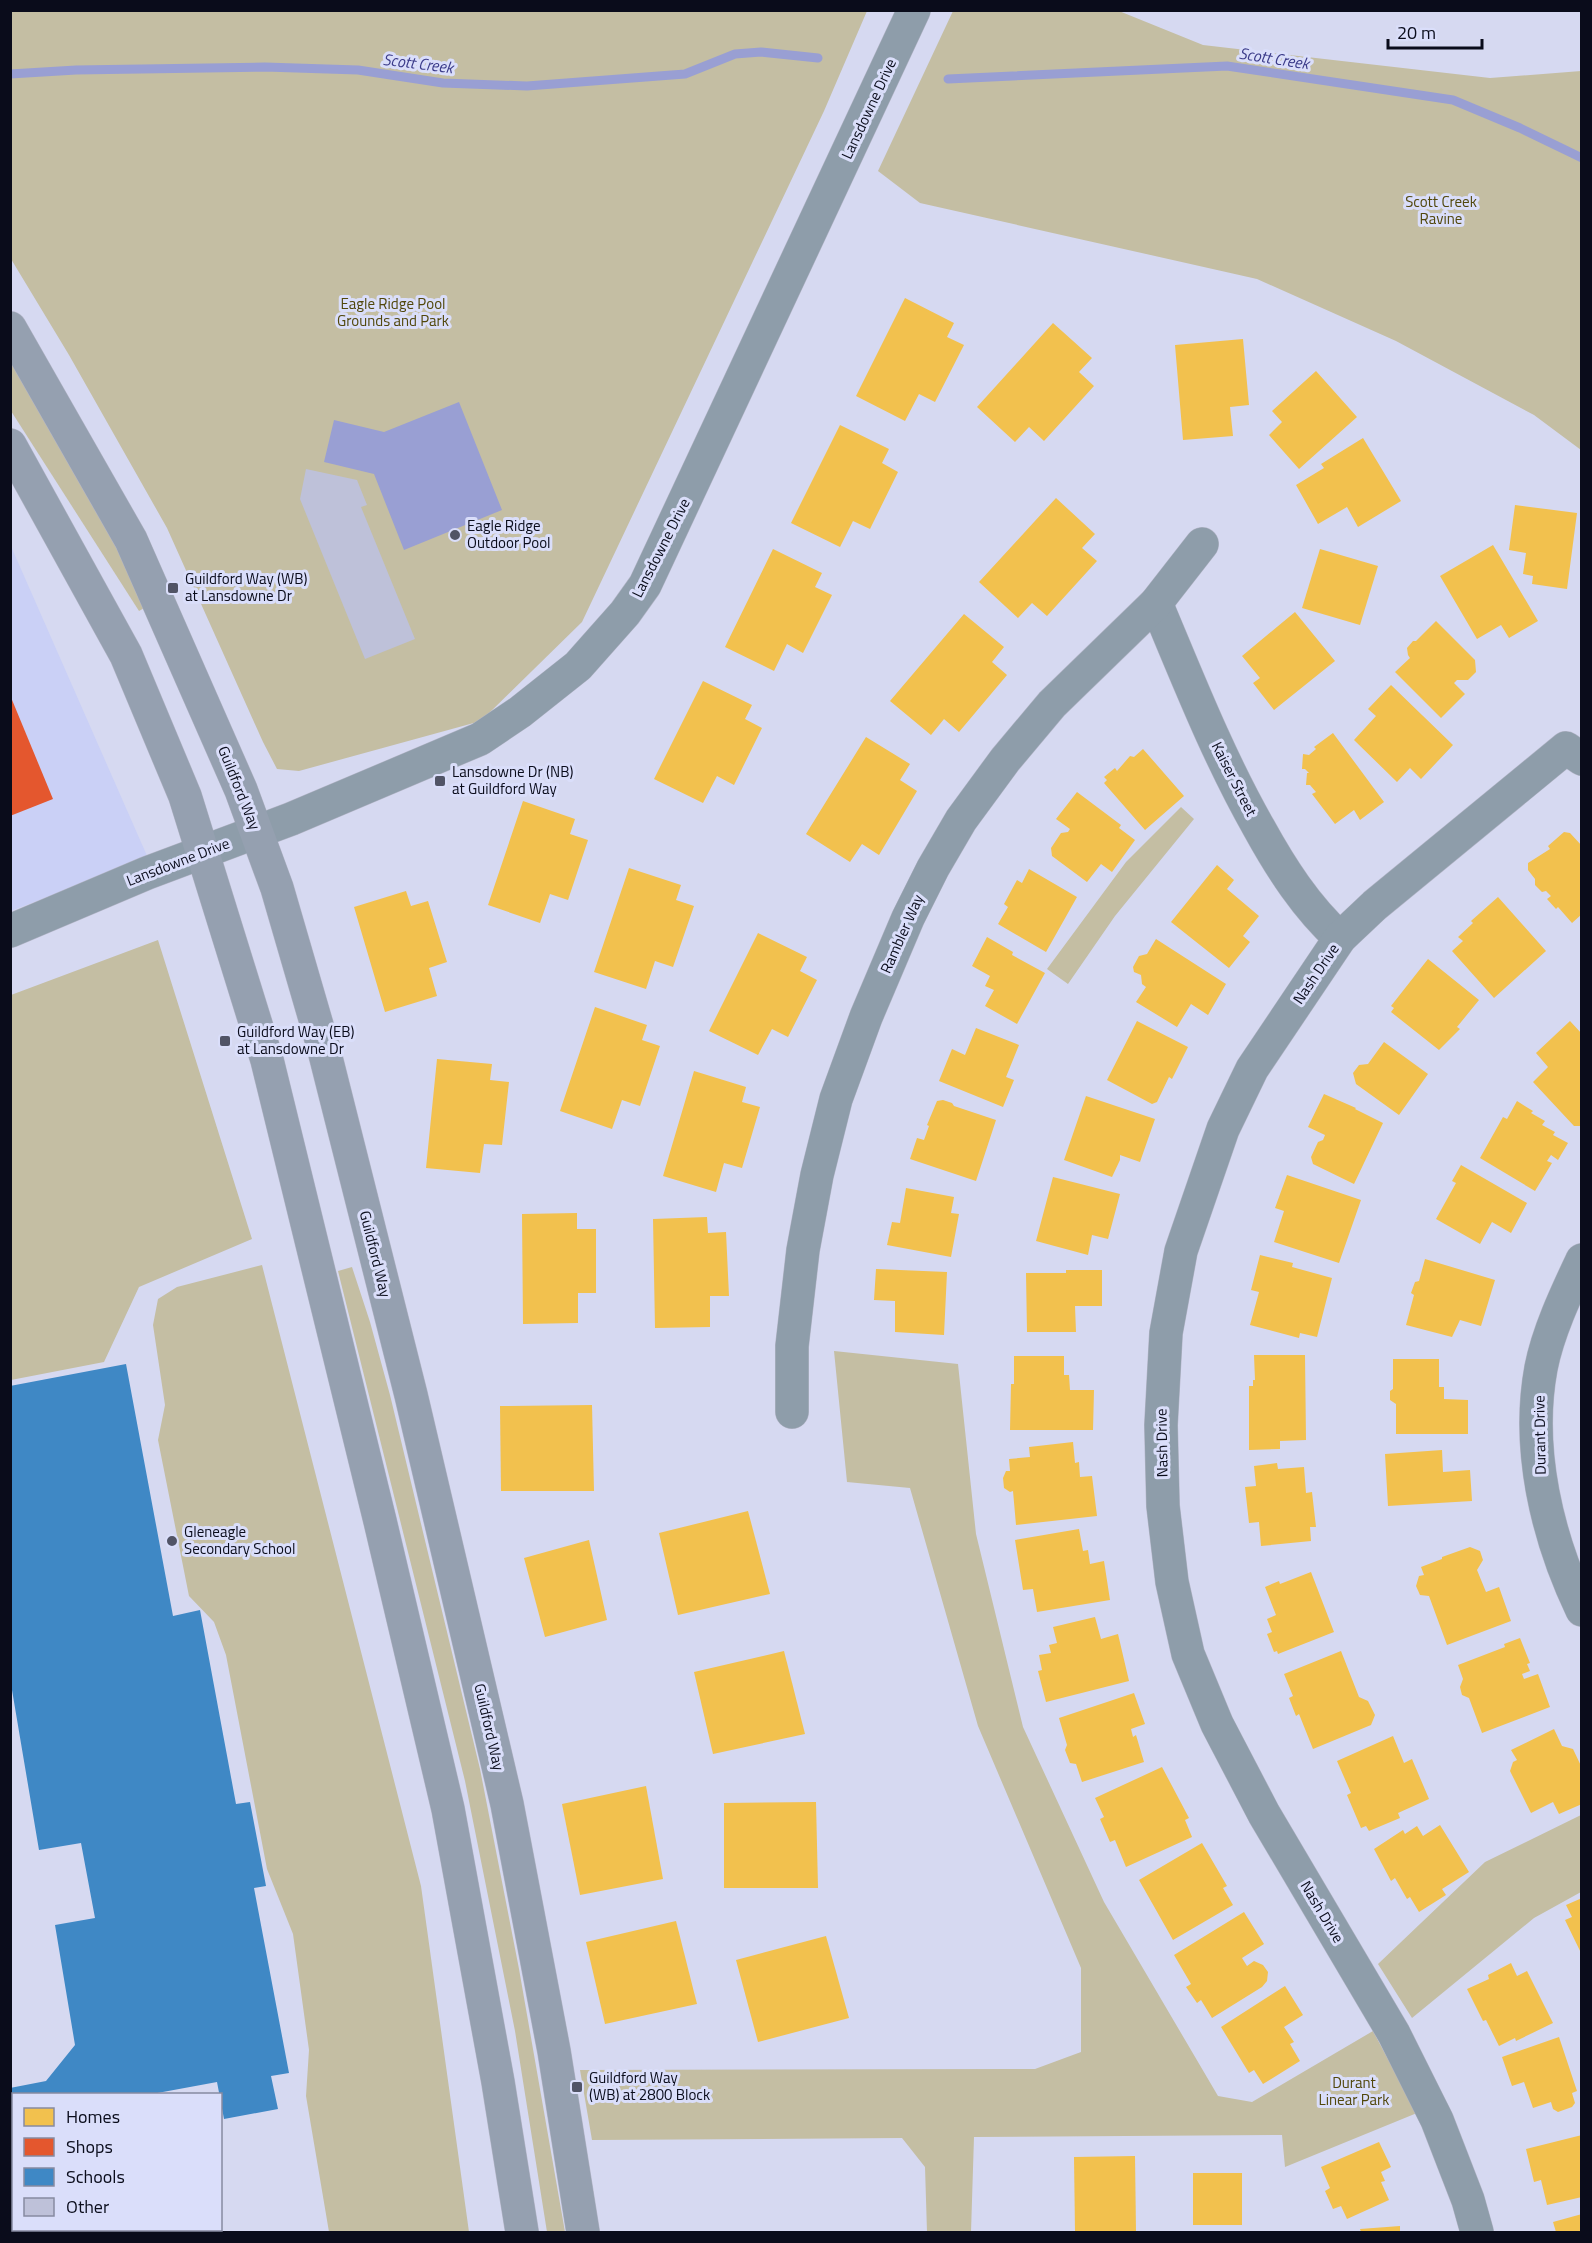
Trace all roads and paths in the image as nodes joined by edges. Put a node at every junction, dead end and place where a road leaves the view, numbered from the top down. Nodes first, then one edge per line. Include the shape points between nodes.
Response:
1 (914, 10) edge
2 (10, 328) edge
3 (10, 446) edge
4 (1202, 544) dead end
5 (1156, 603) junction
6 (1581, 759) edge
7 (257, 832) junction
8 (203, 852) junction
9 (10, 931) edge
10 (1340, 938) junction
11 (1581, 1260) edge
12 (792, 1412) dead end
13 (1581, 1610) edge
14 (522, 2232) edge
15 (583, 2232) edge
16 (1477, 2232) edge

1 - 7 street, Lansdowne Drive via 645,585 625,614 578,666 480,739
2 - 7 main road, Guildford Way via 131,540
3 - 8 main road via 126,655 185,796
4 - 5 street, Rambler Way
5 - 10 street, Kaiser Street via 1220,755 1252,816 1280,866 1320,920
5 - 12 street, Rambler Way via 1052,704 1005,760 961,820 908,918 836,1099 817,1175 803,1250 792,1346
6 - 10 street, Nash Drive via 1566,748
7 - 8 street, Lansdowne Drive
7 - 15 main road, Guildford Way via 323,1046 411,1395 507,1804 554,2051
8 - 9 street, Lansdowne Drive
8 - 14 main road via 270,1071 448,1809
10 - 16 street, Nash Drive via 1252,1069 1223,1129 1181,1251 1166,1333 1161,1425 1165,1517 1172,1582 1188,1654 1217,1724 1264,1814 1394,2034 1437,2120
11 - 13 street, Durant Drive via 1541,1368 1537,1418 1539,1470 1551,1529

